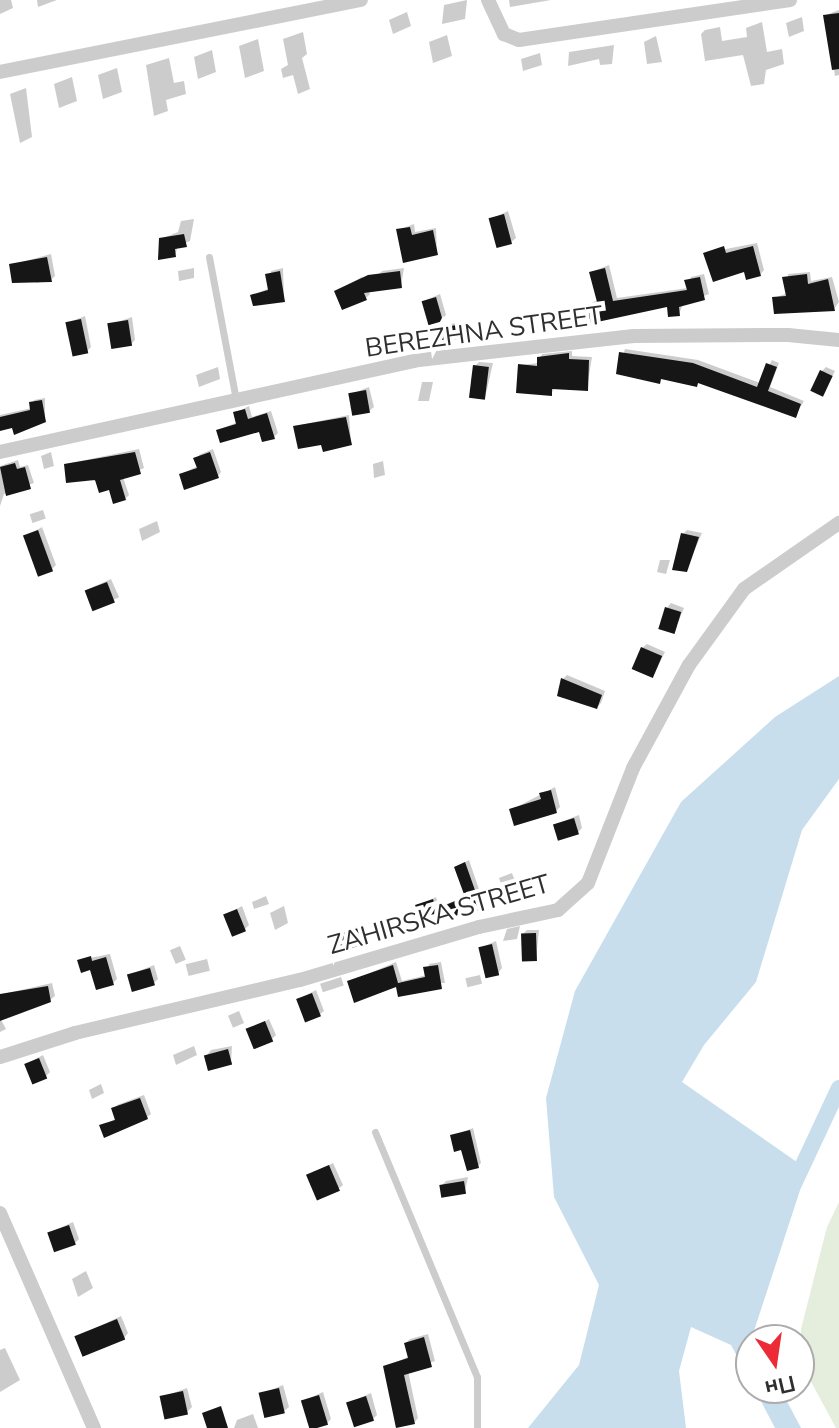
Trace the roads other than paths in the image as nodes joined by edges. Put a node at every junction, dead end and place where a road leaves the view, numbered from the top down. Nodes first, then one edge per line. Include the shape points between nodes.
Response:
1 (361, 0) edge
2 (488, 0) edge
3 (790, 0) edge
4 (0, 72) edge
5 (209, 257) dead end
6 (839, 340) edge
7 (236, 400) junction
8 (0, 452) edge
9 (839, 523) edge
10 (0, 1057) edge
11 (375, 1132) dead end
12 (0, 1213) edge
13 (94, 1428) edge
14 (477, 1428) edge

1 - 4 street
2 - 3 street via 504,34 519,40
5 - 7 lane
6 - 7 street, BEREZHNA STREET via 634,336 419,360
7 - 8 street, BEREZHNA STREET
9 - 10 street, ZAHIRSKA STREET via 744,589 689,665 633,768 588,883 558,910
11 - 14 lane via 477,1377
12 - 13 street

